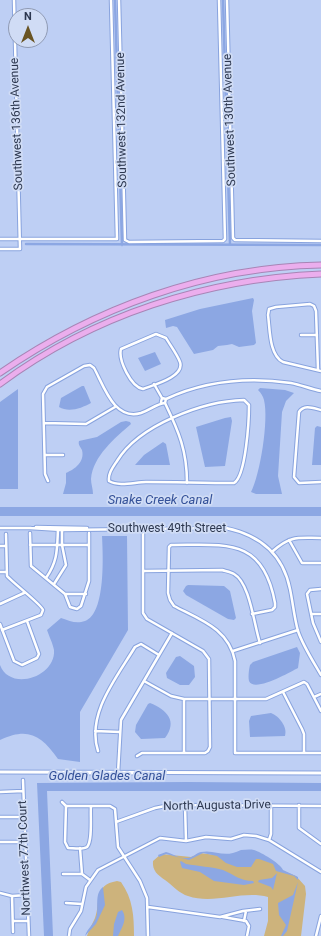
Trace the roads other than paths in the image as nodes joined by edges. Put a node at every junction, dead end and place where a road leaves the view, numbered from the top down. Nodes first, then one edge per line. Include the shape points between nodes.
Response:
1 (14, 0) edge
2 (110, 0) edge
3 (119, 0) edge
4 (219, 0) edge
5 (227, 0) edge
6 (0, 239) edge
7 (225, 239) joint
8 (20, 240) junction
9 (321, 241) edge
10 (0, 249) edge
11 (321, 265) edge
12 (321, 274) edge
13 (301, 335) dead end
14 (317, 335) junction
15 (319, 370) edge
16 (0, 373) edge
17 (0, 384) edge
18 (154, 384) junction
19 (321, 391) edge
20 (162, 398) junction
21 (166, 399) junction
22 (161, 402) junction
23 (165, 403) junction
24 (116, 407) junction
25 (321, 410) edge
26 (172, 418) junction
27 (44, 423) junction
28 (63, 454) dead end
29 (45, 455) junction
30 (48, 481) dead end
31 (321, 482) edge
32 (187, 483) junction
33 (0, 528) edge
34 (60, 528) junction
35 (143, 528) junction
36 (30, 533) dead end
37 (89, 533) dead end
38 (6, 534) dead end
39 (321, 538) edge
40 (289, 540) junction
41 (57, 545) junction
42 (62, 545) junction
43 (89, 545) junction
44 (0, 546) edge
45 (6, 546) junction
46 (30, 546) junction
47 (273, 551) junction
48 (321, 563) edge
49 (168, 570) junction
50 (143, 571) junction
51 (0, 572) edge
52 (6, 572) junction
53 (46, 578) junction
54 (54, 584) junction
55 (321, 589) edge
56 (24, 593) junction
57 (65, 594) junction
58 (86, 594) junction
59 (0, 604) edge
60 (252, 614) junction
61 (311, 614) junction
62 (321, 614) edge
63 (27, 621) junction
64 (0, 624) edge
65 (2, 630) junction
66 (298, 630) junction
67 (172, 633) junction
68 (321, 642) edge
69 (260, 643) junction
70 (233, 652) junction
71 (160, 655) junction
72 (321, 675) edge
73 (144, 681) junction
74 (283, 692) junction
75 (321, 694) edge
76 (314, 698) junction
77 (210, 699) junction
78 (235, 699) junction
79 (184, 700) junction
80 (321, 711) edge
81 (96, 732) junction
82 (120, 732) junction
83 (98, 751) dead end
84 (184, 753) junction
85 (304, 753) junction
86 (321, 753) edge
87 (137, 756) dead end
88 (0, 772) edge
89 (118, 773) junction
90 (321, 773) edge
91 (23, 780) dead end
92 (23, 791) junction
93 (0, 792) edge
94 (62, 802) dead end
95 (299, 805) junction
96 (66, 806) junction
97 (90, 806) junction
98 (185, 806) junction
99 (271, 806) junction
100 (321, 806) edge
101 (0, 817) edge
102 (24, 817) junction
103 (116, 822) junction
104 (269, 840) junction
105 (186, 841) junction
106 (0, 842) edge
107 (25, 842) junction
108 (321, 844) edge
109 (80, 848) junction
110 (124, 856) junction
111 (321, 872) edge
112 (63, 874) dead end
113 (82, 874) junction
114 (90, 880) junction
115 (0, 893) edge
116 (27, 895) junction
117 (12, 896) junction
118 (66, 903) dead end
119 (82, 904) junction
120 (148, 907) junction
121 (260, 910) dead end
122 (246, 911) junction
123 (321, 916) edge
124 (220, 917) junction
125 (13, 921) junction
126 (28, 921) junction
127 (244, 921) junction
128 (13, 932) dead end
129 (29, 936) edge
130 (69, 936) edge
131 (148, 936) edge
132 (247, 936) edge
133 (316, 936) edge

1 - 8 street, Southwest 136th Avenue
2 - 8 street via 116,239
3 - 7 street, Southwest 132nd Avenue via 125,240
4 - 7 street, Southwest 130th Avenue
5 - 9 street, Southwest 130th Avenue via 233,238
6 - 8 street
8 - 10 street, Southwest 136th Avenue via 20,249
11 - 16 highway via 278,268 224,277 136,300 57,337
12 - 17 highway via 261,279 228,285 147,306 68,341
13 - 14 street
14 - 15 street
14 - 15 street via 314,306 310,304 269,309 274,352 278,359
18 - 18 street via 177,374 180,365 166,338 156,334 124,346 120,354 120,359 134,385 140,389
18 - 20 street
19 - 21 street via 275,381 236,380 191,389
20 - 21 street
20 - 22 street
21 - 23 street
22 - 23 street
22 - 24 street via 139,414 128,414
23 - 26 street
24 - 27 street via 86,424
24 - 27 street via 94,368 90,365 84,366 47,387 44,392
25 - 31 street via 302,408 299,412 294,477 296,481 304,484
26 - 32 street via 186,453
26 - 32 street via 129,446 110,471 109,481 114,484
26 - 32 street via 226,401 247,402 249,410 248,436 238,481
27 - 29 street
28 - 29 street
29 - 30 street via 45,474
33 - 34 street, Southwest 49th Street
34 - 35 street, Southwest 49th Street
34 - 41 street
34 - 42 street
35 - 47 street, Southwest 49th Street via 226,528 242,531
35 - 50 street
36 - 46 street
37 - 43 street
38 - 45 street
39 - 40 street
40 - 47 street
40 - 48 street via 302,563
41 - 42 street
41 - 46 street
41 - 53 street via 53,567
42 - 43 street
42 - 54 street via 66,565
43 - 58 street via 89,581
44 - 45 street
45 - 52 street
46 - 53 street via 30,563
47 - 66 street via 286,572
49 - 50 street
49 - 60 street via 222,570 234,573 247,591
49 - 60 street via 171,545 229,546 249,553 263,567 272,586 275,607
49 - 70 street via 168,594 174,606 221,633
50 - 67 street via 144,613 147,619
51 - 52 street
52 - 56 street
53 - 54 street
54 - 57 street
55 - 61 street via 312,589 308,592
56 - 59 street
56 - 63 street via 41,605 43,610 41,615
57 - 58 street
57 - 58 street via 68,605 77,609
60 - 69 street
61 - 62 street
61 - 68 street
63 - 65 street
63 - 65 street via 38,656 22,665 16,664
64 - 65 street
66 - 69 street
66 - 72 street
67 - 71 street
67 - 77 street via 203,651 208,657
69 - 70 street
70 - 78 street
71 - 73 street
71 - 81 street via 141,644 138,645 98,711
73 - 79 street
73 - 82 street via 121,720
74 - 76 street via 304,682
74 - 78 street via 266,699
74 - 85 street via 304,734
75 - 76 street
76 - 80 street
77 - 78 street
77 - 79 street
77 - 84 street via 208,751
78 - 85 street via 235,753
79 - 84 street
81 - 82 street
81 - 83 street
82 - 89 street
84 - 87 street via 142,753
85 - 86 street
88 - 89 street
89 - 90 street
91 - 92 street, Northwest 77th Court
92 - 93 street
92 - 102 street, Northwest 77th Court
94 - 96 street
95 - 99 street, North Augusta Drive
95 - 100 street, North Augusta Drive
95 - 108 street via 299,828
96 - 97 street
96 - 109 street via 67,847
97 - 103 street via 110,806 115,809
97 - 109 street via 89,841 87,846
98 - 99 street, North Augusta Drive
98 - 103 street, North Augusta Drive via 155,808
98 - 105 street
99 - 104 street
101 - 102 street
102 - 107 street, Northwest 77th Court
103 - 110 street via 118,847
104 - 105 street via 244,835 231,839 206,837
104 - 111 street
105 - 110 street via 160,838
106 - 107 street
107 - 116 street, Northwest 77th Court
109 - 113 street
110 - 114 street via 98,870
110 - 120 street via 143,888
112 - 113 street
113 - 114 street
114 - 119 street
115 - 117 street
116 - 117 street
116 - 126 street, Northwest 77th Court
117 - 125 street
118 - 119 street
119 - 130 street via 81,911 70,928
120 - 124 street
120 - 131 street
121 - 122 street
122 - 124 street
122 - 127 street
123 - 133 street
124 - 127 street
125 - 126 street
125 - 128 street
126 - 129 street, Northwest 77th Court
127 - 132 street via 249,926

